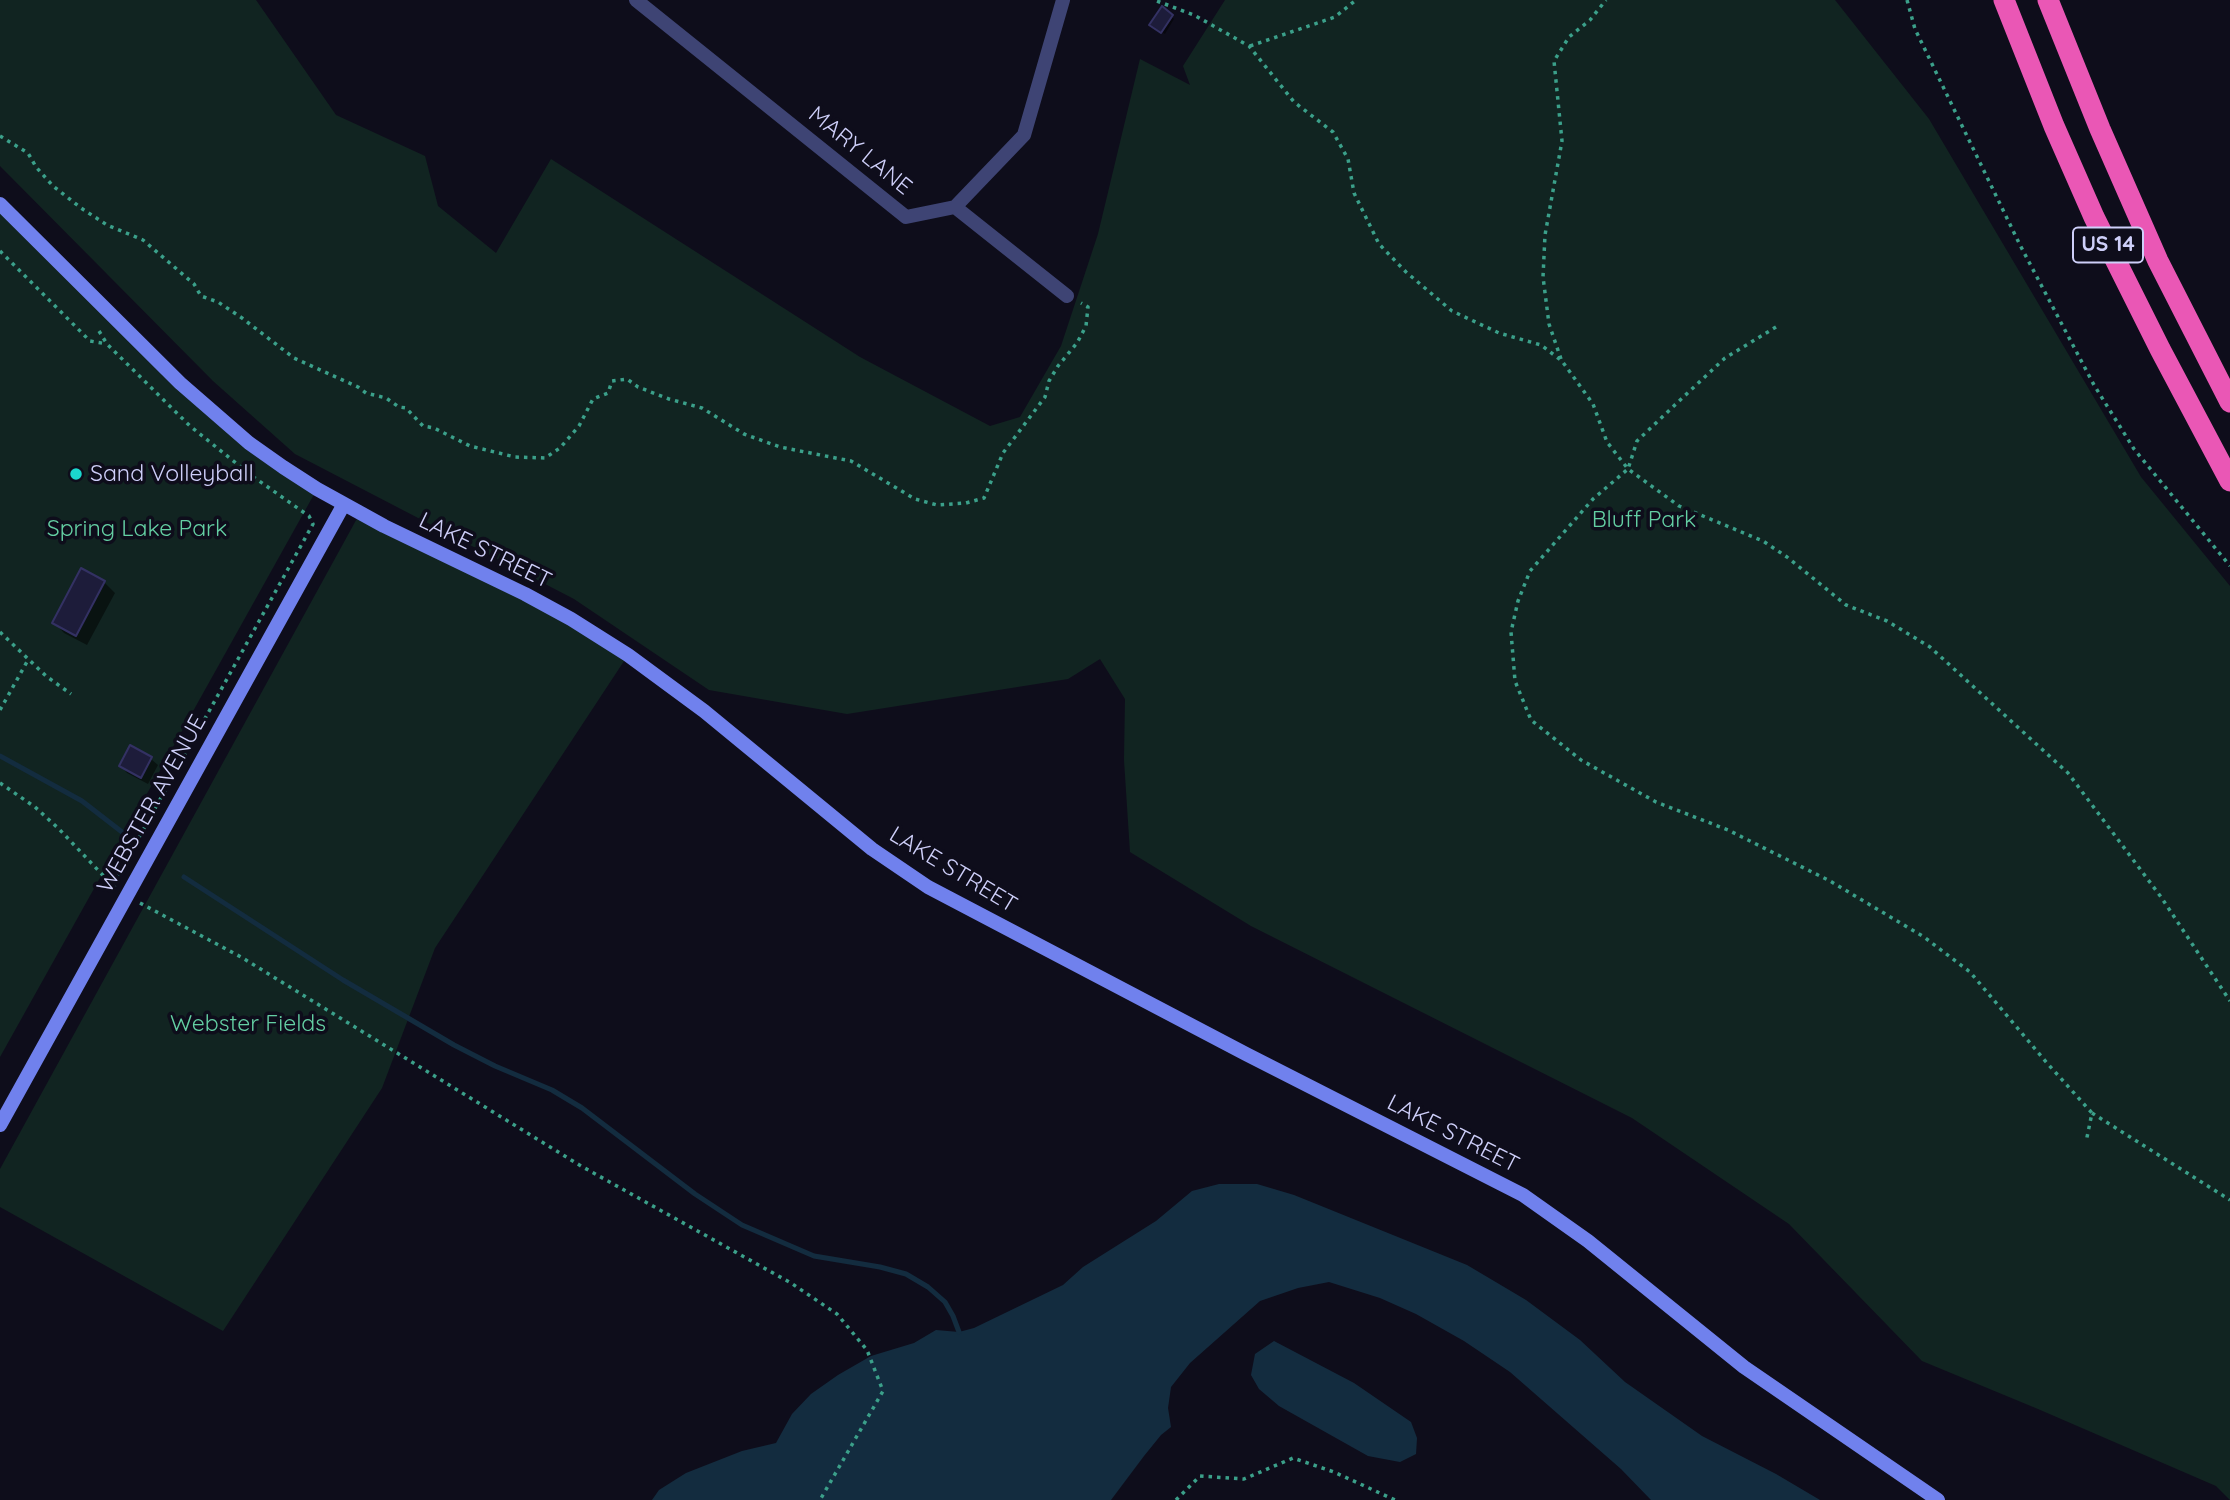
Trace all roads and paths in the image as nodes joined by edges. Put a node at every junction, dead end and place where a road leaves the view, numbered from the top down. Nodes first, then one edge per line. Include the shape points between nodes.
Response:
1 (636, 0) edge
2 (1063, 0) edge
3 (1356, 0) edge
4 (1606, 0) edge
5 (1907, 0) edge
6 (2004, 0) edge
7 (2048, 0) edge
8 (1157, 1) edge
9 (1249, 46) junction
10 (0, 135) edge
11 (0, 204) edge
12 (955, 207) junction
13 (0, 251) edge
14 (1067, 296) joint
15 (1776, 327) dead end
16 (99, 331) dead end
17 (107, 344) junction
18 (1562, 362) junction
19 (2230, 402) edge
20 (1628, 469) junction
21 (2230, 481) edge
22 (344, 504) junction
23 (2230, 566) edge
24 (0, 632) edge
25 (28, 660) junction
26 (71, 694) dead end
27 (0, 710) edge
28 (0, 783) edge
29 (111, 886) junction
30 (127, 896) junction
31 (2230, 1000) edge
32 (2092, 1113) junction
33 (0, 1125) edge
34 (2086, 1142) dead end
35 (2230, 1200) edge
36 (820, 1500) edge
37 (1176, 1500) edge
38 (1395, 1500) edge
39 (1938, 1500) edge

1 - 12 street, MARY LANE via 906,217
2 - 12 street via 1024,135
3 - 9 path via 1335,18
4 - 18 path via 1569,37 1555,61 1562,141 1545,235 1543,277 1549,324
5 - 23 path via 1915,29 2008,221 2094,385 2134,449
6 - 21 highway, US 14 via 2094,217
7 - 19 highway, US 14 via 2158,261
8 - 9 path via 1194,15
9 - 18 path via 1294,102 1333,132 1348,159 1354,193 1379,244 1406,272 1452,311 1499,333 1541,345
10 - 14 path via 28,153 53,186 81,208 142,240 201,296 242,318 294,358 406,408 423,426 470,446 515,457 545,458 560,448 593,399 608,393 612,381 627,379 669,399 702,408 744,434 780,447 851,461 915,499 937,505 984,498 1003,453 1045,397 1049,381 1086,326 1088,307
11 - 22 street, LAKE STREET via 220,418 283,467
12 - 14 street
13 - 17 path via 90,341
15 - 20 path via 1725,358 1677,402 1637,441
16 - 17 path
17 - 29 path via 198,433 309,516 313,524
18 - 20 path via 1593,404 1607,442
20 - 31 path via 1679,506 1763,541 1846,605 1887,621 1930,647 2068,773 2161,897
20 - 32 path via 1593,499 1530,571 1518,601 1511,632 1515,681 1531,720 1581,760 1656,802 1728,830 1829,881 1924,937 1970,972
22 - 30 street, WEBSTER AVENUE
22 - 39 street, LAKE STREET via 525,594 628,655 872,849 928,887 1523,1195 1588,1241 1744,1367
24 - 25 path
25 - 26 path
25 - 27 path
28 - 29 path via 59,829
29 - 30 path
30 - 33 street, WEBSTER AVENUE
30 - 36 path via 241,957 581,1166 837,1314 867,1350 883,1391
32 - 34 path
32 - 35 path
37 - 38 path via 1200,1476 1244,1479 1293,1458

